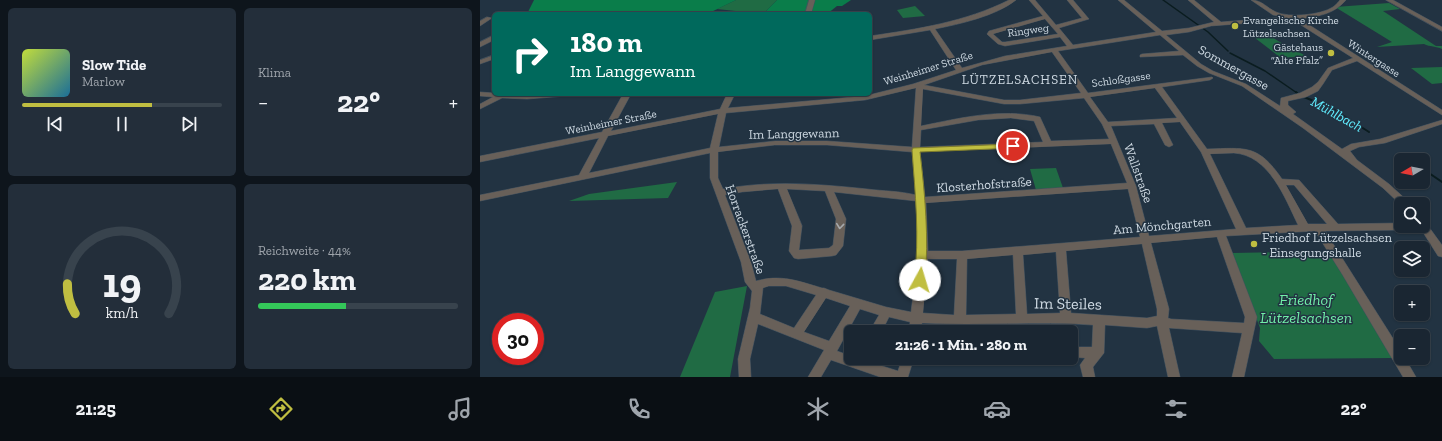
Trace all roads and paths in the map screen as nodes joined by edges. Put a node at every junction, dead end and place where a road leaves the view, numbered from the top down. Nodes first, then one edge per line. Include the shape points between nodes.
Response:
1 (812, 0) edge
2 (1013, 0) edge
3 (1032, 0) edge
4 (1070, 0) edge
5 (1121, 0) edge
6 (1191, 0) edge
7 (1254, 0) edge
8 (1343, 0) edge
9 (1389, 0) edge
10 (809, 12) edge
11 (489, 18) dead end
12 (1047, 18) junction
13 (1293, 18) junction
14 (1430, 22) junction
15 (1442, 22) edge
16 (1220, 23) junction
17 (480, 24) edge
18 (931, 27) junction
19 (1055, 27) junction
20 (1442, 29) edge
21 (1160, 33) junction
22 (1062, 35) junction
23 (492, 38) edge
24 (872, 38) edge
25 (480, 45) edge
26 (1071, 46) junction
27 (1053, 49) junction
28 (1184, 53) junction
29 (1142, 56) dead end
30 (492, 58) edge
31 (1357, 59) junction
32 (480, 62) edge
33 (960, 70) junction
34 (1215, 77) junction
35 (1157, 85) junction
36 (918, 86) junction
37 (480, 94) edge
38 (492, 95) edge
39 (1087, 95) junction
40 (499, 96) edge
41 (514, 96) edge
42 (540, 96) edge
43 (626, 96) edge
44 (730, 96) edge
45 (824, 96) edge
46 (1004, 102) junction
47 (822, 103) junction
48 (480, 107) edge
49 (723, 111) junction
50 (1442, 113) edge
51 (997, 117) junction
52 (1181, 120) junction
53 (1157, 121) junction
54 (1442, 122) edge
55 (1106, 124) junction
56 (1306, 126) junction
57 (918, 129) junction
58 (604, 135) junction
59 (1114, 141) junction
60 (1050, 145) junction
61 (1169, 145) dead end
62 (714, 150) junction
63 (916, 150) junction
64 (1205, 152) junction
65 (480, 159) edge
66 (1352, 162) junction
67 (583, 176) junction
68 (1279, 182) junction
69 (1132, 186) junction
70 (1386, 186) junction
71 (782, 187) junction
72 (828, 190) junction
73 (719, 193) junction
74 (1398, 197) edge
75 (480, 198) edge
76 (1394, 199) edge
77 (921, 200) junction
78 (1394, 226) edge
79 (1305, 228) junction
80 (1318, 228) junction
81 (1336, 228) junction
82 (1242, 231) junction
83 (1220, 233) junction
84 (1428, 233) edge
85 (1146, 239) junction
86 (1061, 248) junction
87 (1018, 251) junction
88 (1442, 253) edge
89 (922, 255) junction
90 (962, 255) junction
91 (755, 286) junction
92 (824, 292) junction
93 (858, 303) junction
94 (886, 312) junction
95 (754, 317) junction
96 (917, 318) junction
97 (1066, 318) junction
98 (1022, 319) junction
99 (960, 320) junction
100 (1099, 320) junction
101 (1161, 320) junction
102 (879, 325) edge
103 (916, 325) edge
104 (1248, 328) junction
105 (797, 333) junction
106 (830, 351) junction
107 (1078, 352) edge
108 (1098, 353) junction
109 (844, 355) edge
110 (872, 365) edge
111 (906, 365) edge
112 (745, 377) edge
113 (814, 377) edge
114 (897, 377) edge
115 (902, 377) edge
116 (1089, 377) edge
117 (1174, 377) edge
118 (1238, 377) edge
119 (1410, 377) edge

1 - 10 street
2 - 18 street via 972,18
3 - 12 street
4 - 19 street via 1086,19
5 - 21 street, Sommergasse
6 - 16 street
7 - 13 street, Wintergasse via 1275,14
8 - 13 street, Weinheimer Straße via 1335,8 1324,13
9 - 14 street
11 - 17 street
12 - 19 street
12 - 22 street, Ringweg via 990,34 1005,44
13 - 16 street, Weinheimer Straße
13 - 31 street, Wintergasse
14 - 15 street
14 - 20 street
16 - 21 street, Weinheimer Straße
18 - 24 street
18 - 33 street
19 - 22 street
21 - 26 street, Weinheimer Straße
21 - 28 street, Sommergasse
22 - 26 street
23 - 25 street
26 - 27 street, Weinheimer Straße
27 - 33 street, Weinheimer Straße via 986,62
27 - 39 street, Wallstraße
28 - 29 street, Sommergasse
28 - 34 street, Sommergasse
30 - 32 street
31 - 50 street, Wintergasse
31 - 56 street via 1331,69 1318,86 1283,102 1288,109 1309,124
33 - 36 street, Weinheimer Straße
34 - 35 street, Schloßgasse
34 - 56 street, Sommergasse via 1244,85
35 - 39 street, Schloßgasse
35 - 52 street
36 - 46 street, Schloßgasse
36 - 47 street, Weinheimer Straße via 865,98
36 - 57 street
37 - 38 street
39 - 46 street, Schloßgasse
39 - 55 street, Wallstraße
40 - 48 street
41 - 42 street
43 - 58 street
44 - 49 street, Horrackerstraße
45 - 47 street
46 - 51 street
47 - 49 street, Weinheimer Straße
49 - 58 street, Weinheimer Straße
49 - 62 street, Horrackerstraße
51 - 57 street
51 - 60 street via 1029,116 1037,119
52 - 53 street
52 - 64 street
53 - 55 street
53 - 61 street
54 - 66 street via 1380,141 1350,147 1345,150 1353,159
55 - 59 street, Wallstraße
56 - 66 street, Sommergasse
57 - 63 street
58 - 65 street, Weinheimer Straße
58 - 67 street
59 - 60 street, Im Langgewann
59 - 69 street, Wallstraße
60 - 63 street, Im Langgewann
62 - 63 street, Im Langgewann via 775,143 820,143
62 - 67 street, Im Langgewann
62 - 73 street, Horrackerstraße via 714,178
63 - 77 street
64 - 68 street via 1238,151 1252,154 1264,160
64 - 82 street
66 - 70 street, Sommergasse
67 - 75 street, Im Langgewann
68 - 79 street
68 - 81 street via 1296,182
69 - 77 street, Klosterhofstraße
69 - 85 street, Wallstraße
70 - 74 street, Sommergasse
70 - 76 street via 1384,190
71 - 72 street, Klosterhofstraße
72 -> 71 street via 841,219 838,246 832,252 798,255 794,251 797,226
71 - 73 street, Klosterhofstraße via 739,188
72 - 77 street, Klosterhofstraße via 912,197
73 - 91 street, Horrackerstraße via 746,262 750,282
77 - 89 street
78 - 81 street, Am Mönchgarten
79 - 80 street, Am Mönchgarten
79 - 82 street, Am Mönchgarten
80 - 81 street, Am Mönchgarten
80 - 119 street
82 - 83 street, Am Mönchgarten
83 - 85 street, Am Mönchgarten
83 - 104 street via 1251,317
84 - 88 street
85 - 86 street, Am Mönchgarten
85 - 101 street, Wallstraße via 1163,309
86 - 87 street, Am Mönchgarten
86 - 97 street
87 - 90 street, Am Mönchgarten
87 - 98 street
89 - 90 street, Am Mönchgarten
89 - 96 street
90 - 99 street
91 - 92 street, Im Steiles via 778,281
91 - 95 street, Horrackerstraße via 758,295
92 - 93 street, Im Steiles
92 - 105 street
93 - 94 street, Im Steiles
93 - 106 street
94 - 96 street, Im Steiles
94 - 102 street
95 - 105 street
95 - 112 street, Horrackerstraße via 744,359
96 - 99 street, Im Steiles
96 - 103 street
97 - 98 street, Im Steiles
97 - 100 street, Im Steiles
98 - 99 street, Im Steiles
100 - 101 street, Im Steiles via 1146,323
100 - 108 street
101 - 104 street, Im Steiles via 1171,324
101 - 117 street, Wallstraße
104 - 118 street
105 - 106 street
106 - 109 street
106 - 113 street
107 - 108 street
108 - 116 street via 1086,365
110 - 114 street
111 - 115 street

